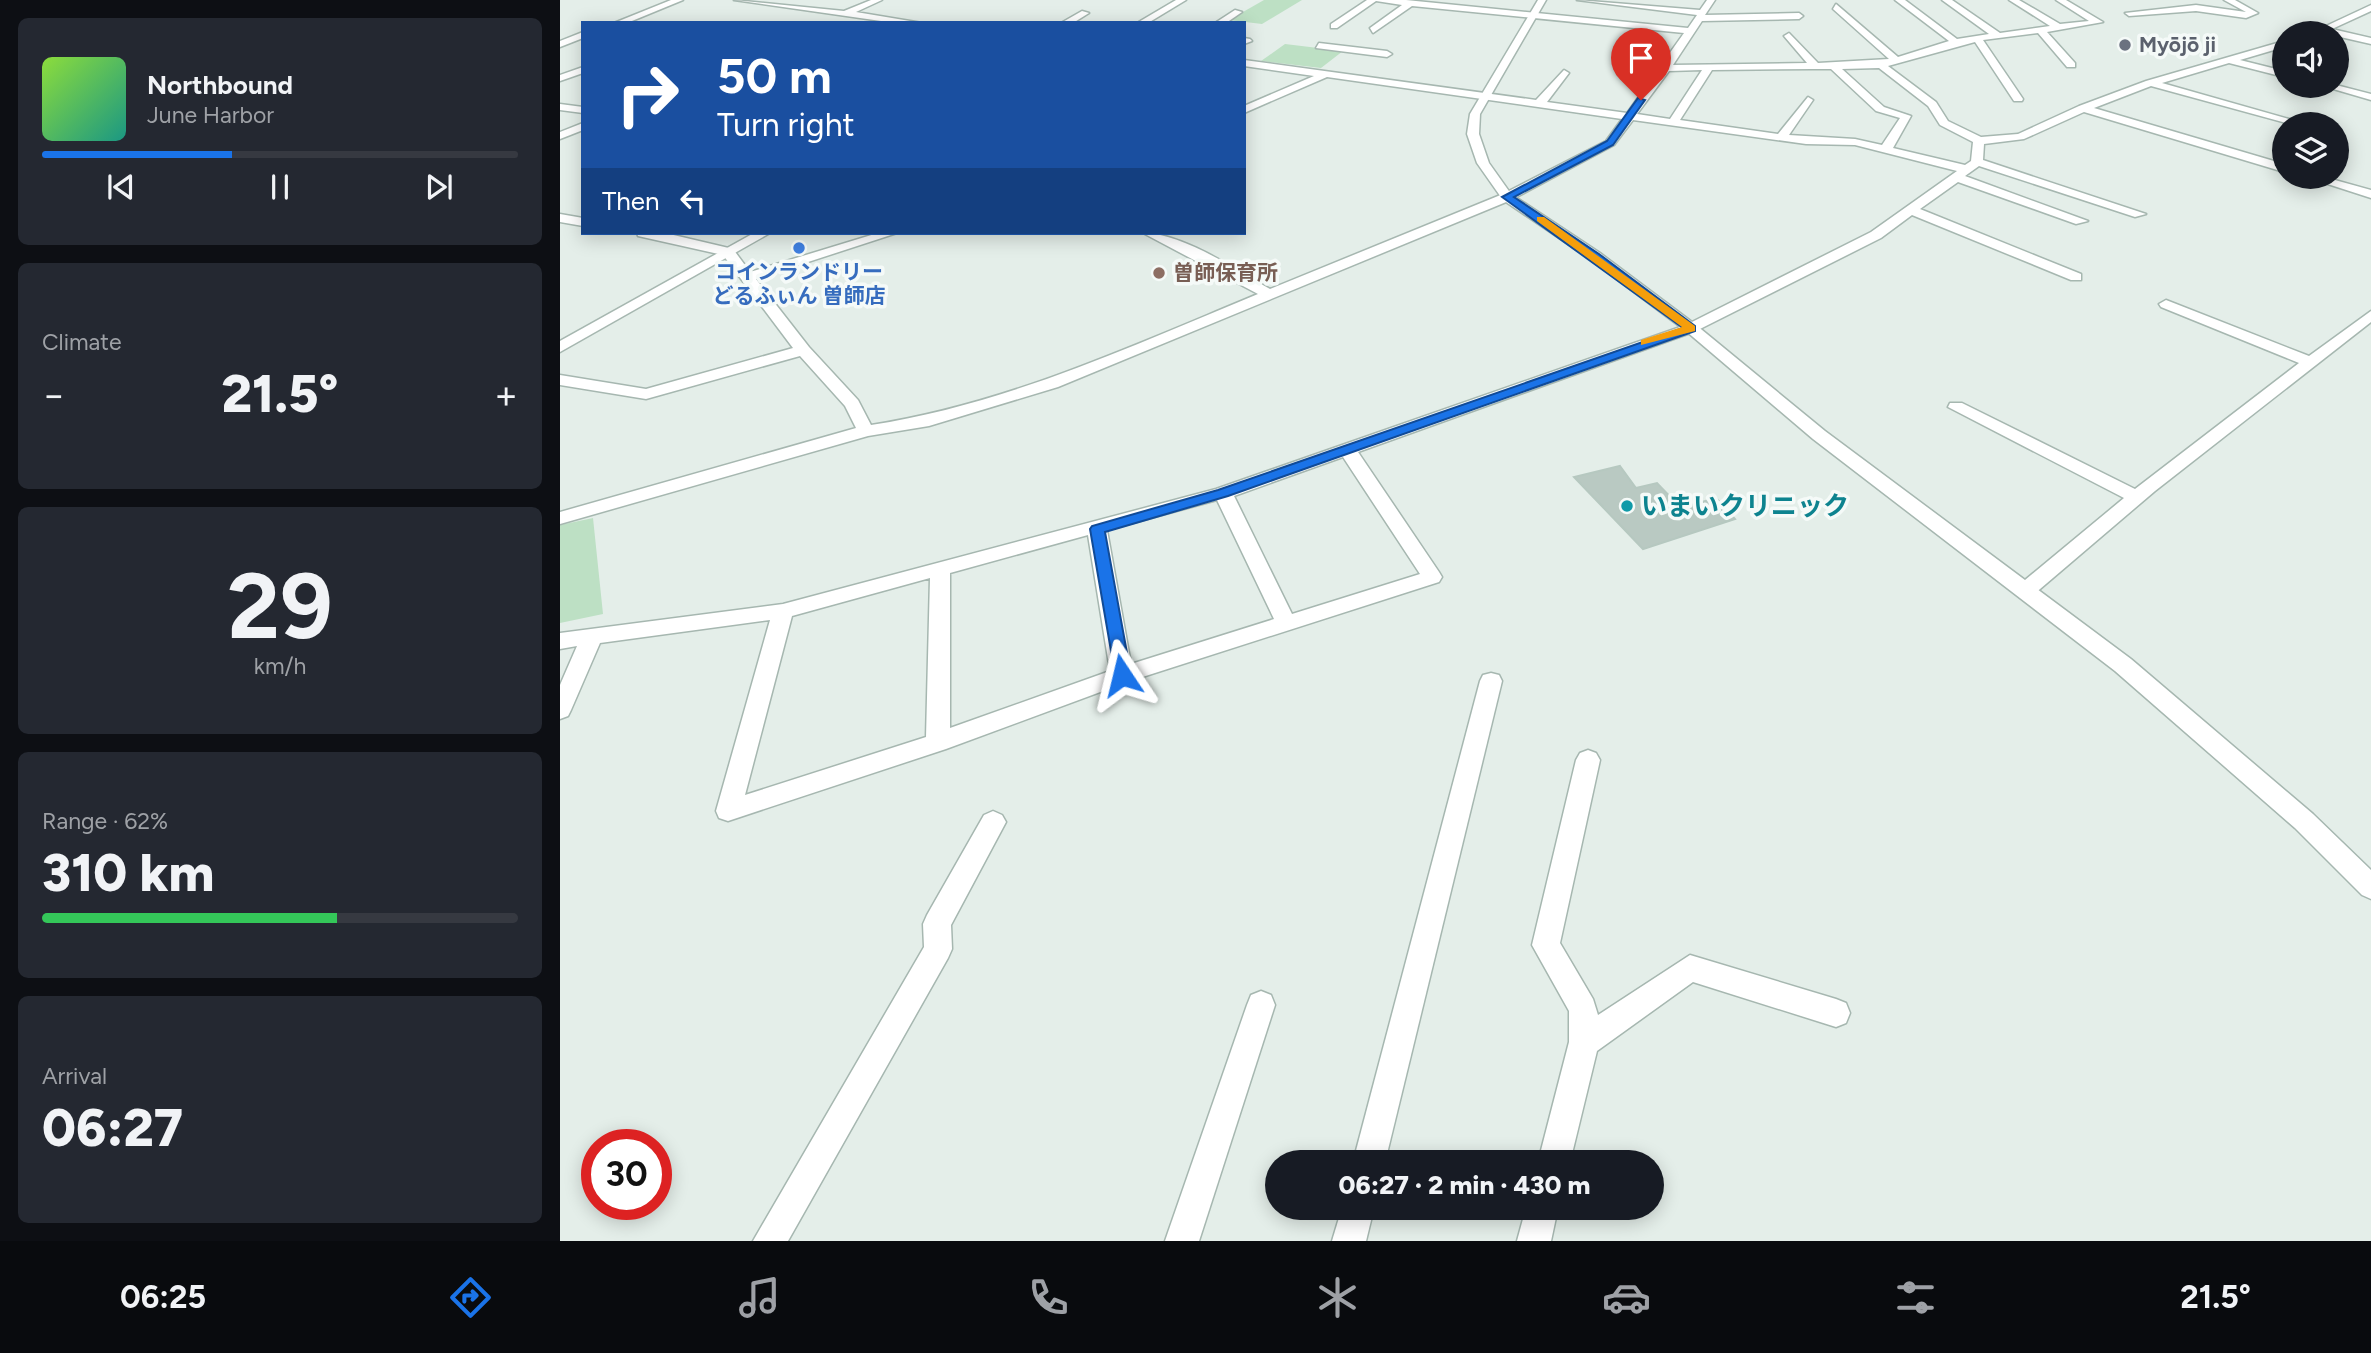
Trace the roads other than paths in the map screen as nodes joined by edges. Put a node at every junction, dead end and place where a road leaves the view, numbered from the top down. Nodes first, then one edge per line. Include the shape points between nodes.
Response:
1 (679, 0) edge
2 (738, 0) edge
3 (878, 0) edge
4 (1182, 0) edge
5 (1373, 0) edge
6 (1380, 0) edge
7 (1542, 0) edge
8 (1581, 0) edge
9 (1711, 0) edge
10 (1899, 0) edge
11 (1945, 0) edge
12 (2013, 0) edge
13 (2060, 0) edge
14 (2125, 0) edge
15 (2228, 0) edge
16 (1410, 3) junction
17 (1836, 7) dead end
18 (2371, 8) edge
19 (1238, 12) dead end
20 (2147, 12) junction
21 (847, 13) junction
22 (1085, 13) dead end
23 (2129, 13) dead end
24 (1701, 15) junction
25 (1531, 16) junction
26 (1799, 16) dead end
27 (623, 21) edge
28 (830, 21) edge
29 (904, 21) edge
30 (1069, 21) edge
31 (1145, 21) edge
32 (1222, 21) edge
33 (2343, 21) edge
34 (1334, 26) dead end
35 (2059, 27) junction
36 (1373, 30) dead end
37 (2040, 30) junction
38 (1690, 31) junction
39 (560, 32) edge
40 (581, 35) edge
41 (1997, 35) junction
42 (581, 36) edge
43 (1789, 36) dead end
44 (2349, 37) edge
45 (1977, 38) junction
46 (2371, 41) edge
47 (1956, 42) junction
48 (560, 44) edge
49 (1319, 46) dead end
50 (2272, 47) edge
51 (1895, 59) junction
52 (2229, 60) junction
53 (1246, 63) edge
54 (1378, 63) dead end
55 (1881, 65) junction
56 (2071, 65) dead end
57 (1666, 68) junction
58 (1709, 68) junction
59 (1817, 68) junction
60 (1835, 68) junction
61 (1368, 70) dead end
62 (581, 71) edge
63 (2272, 71) edge
64 (1328, 73) junction
65 (1564, 73) dead end
66 (560, 78) edge
67 (1358, 78) junction
68 (2150, 83) junction
69 (2349, 91) edge
70 (1484, 95) junction
71 (2371, 97) edge
72 (2018, 99) dead end
73 (1808, 100) dead end
74 (1540, 103) junction
75 (560, 107) edge
76 (2082, 108) junction
77 (1246, 109) edge
78 (581, 110) edge
79 (1628, 116) junction
80 (2272, 116) edge
81 (1673, 122) junction
82 (581, 127) edge
83 (560, 136) edge
84 (1781, 138) junction
85 (1979, 141) junction
86 (1886, 149) junction
87 (2272, 164) edge
88 (1966, 169) junction
89 (2349, 188) edge
90 (2371, 194) edge
91 (1507, 197) junction
92 (1911, 210) junction
93 (2140, 214) dead end
94 (560, 218) edge
95 (2081, 221) dead end
96 (581, 222) edge
97 (654, 235) edge
98 (759, 235) edge
99 (884, 235) edge
100 (1153, 235) edge
101 (728, 252) junction
102 (2076, 276) dead end
103 (748, 277) junction
104 (1269, 295) junction
105 (2166, 304) dead end
106 (2371, 315) edge
107 (1691, 328) junction
108 (560, 347) edge
109 (803, 350) junction
110 (2311, 362) junction
111 (560, 380) edge
112 (1956, 407) dead end
113 (866, 431) junction
114 (1347, 449) junction
115 (1223, 493) junction
116 (2136, 498) junction
117 (560, 519) edge
118 (1097, 529) junction
119 (940, 571) junction
120 (2026, 590) junction
121 (783, 611) junction
122 (1286, 623) junction
123 (592, 637) junction
124 (560, 641) edge
125 (1122, 675) junction
126 (1491, 681) dead end
127 (560, 710) edge
128 (938, 742) junction
129 (1588, 760) dead end
130 (993, 822) dead end
131 (2371, 887) edge
132 (1261, 1005) dead end
133 (1836, 1013) dead end
134 (1584, 1042) junction
135 (1372, 1150) edge
136 (1557, 1150) edge
137 (1355, 1220) edge
138 (1539, 1220) edge
139 (770, 1241) edge
140 (1182, 1241) edge
141 (1349, 1241) edge
142 (1534, 1241) edge

1 - 27 street
2 - 21 street
3 - 21 street
4 - 31 street
5 - 34 street
6 - 16 street
7 - 25 street
8 - 24 street
9 - 24 street
10 - 47 street
11 - 41 street
12 - 35 street
13 - 35 street via 2098,22
14 - 20 street
15 - 20 street via 2255,13 2196,8
16 - 25 street
16 - 36 street
17 - 51 street
18 - 33 street
19 - 32 street
20 - 23 street
21 - 28 street
21 - 29 street
22 - 30 street
24 - 26 street
24 - 38 street
25 - 38 street
25 - 70 street
35 - 37 street
37 - 41 street
37 - 56 street
38 - 57 street
39 - 40 street
41 - 45 street
42 - 48 street
43 - 59 street
44 - 46 street
45 - 47 street
45 - 72 street
47 - 51 street
49 - 54 street via 1387,54
50 - 52 street
51 - 55 street
52 - 63 street
52 - 68 street
53 - 64 street
55 - 60 street
55 - 85 street via 1932,104 1944,123
57 - 58 street
57 - 79 street
58 - 59 street
58 - 81 street
59 - 60 street
60 - 86 street via 1881,109 1906,116
61 - 67 street
62 - 66 street
64 - 67 street
64 - 77 street
65 - 74 street
67 - 70 street
68 - 76 street
68 - 80 street
69 - 71 street
70 - 74 street
70 - 91 street via 1475,114 1473,134 1483,163
73 - 84 street
74 - 79 street
75 - 78 street
76 - 85 street via 2020,137
76 - 87 street
79 - 81 street
79 - 91 street via 1610,143
81 - 84 street
82 - 83 street
84 - 86 street via 1856,142
85 - 88 street
86 - 88 street
88 - 92 street
88 - 93 street
88 - 95 street
89 - 90 street
91 - 104 street
91 - 107 street
92 - 102 street
92 - 107 street via 1822,264
94 - 96 street
97 - 101 street
98 - 101 street
99 - 103 street
100 - 104 street
101 - 103 street
101 - 108 street
103 - 109 street
104 - 113 street via 1052,384 923,422
105 - 110 street
106 - 110 street
107 - 114 street
107 - 120 street via 1819,435
109 - 111 street via 646,394
109 - 113 street via 852,404
110 - 116 street
112 - 116 street
113 - 117 street
114 - 115 street
114 - 122 street via 1432,577
115 - 118 street
115 - 122 street
116 - 120 street
118 - 119 street
118 - 125 street
119 - 121 street
119 - 128 street
120 - 131 street via 2123,665 2304,821
121 - 123 street
121 - 128 street via 728,811
122 - 125 street
123 - 124 street
123 - 127 street
125 - 128 street
126 - 135 street
129 - 134 street via 1546,945 1583,1009
130 - 139 street via 937,925 938,949
132 - 140 street
133 - 134 street via 1690,968
134 - 136 street
137 - 141 street
138 - 142 street

